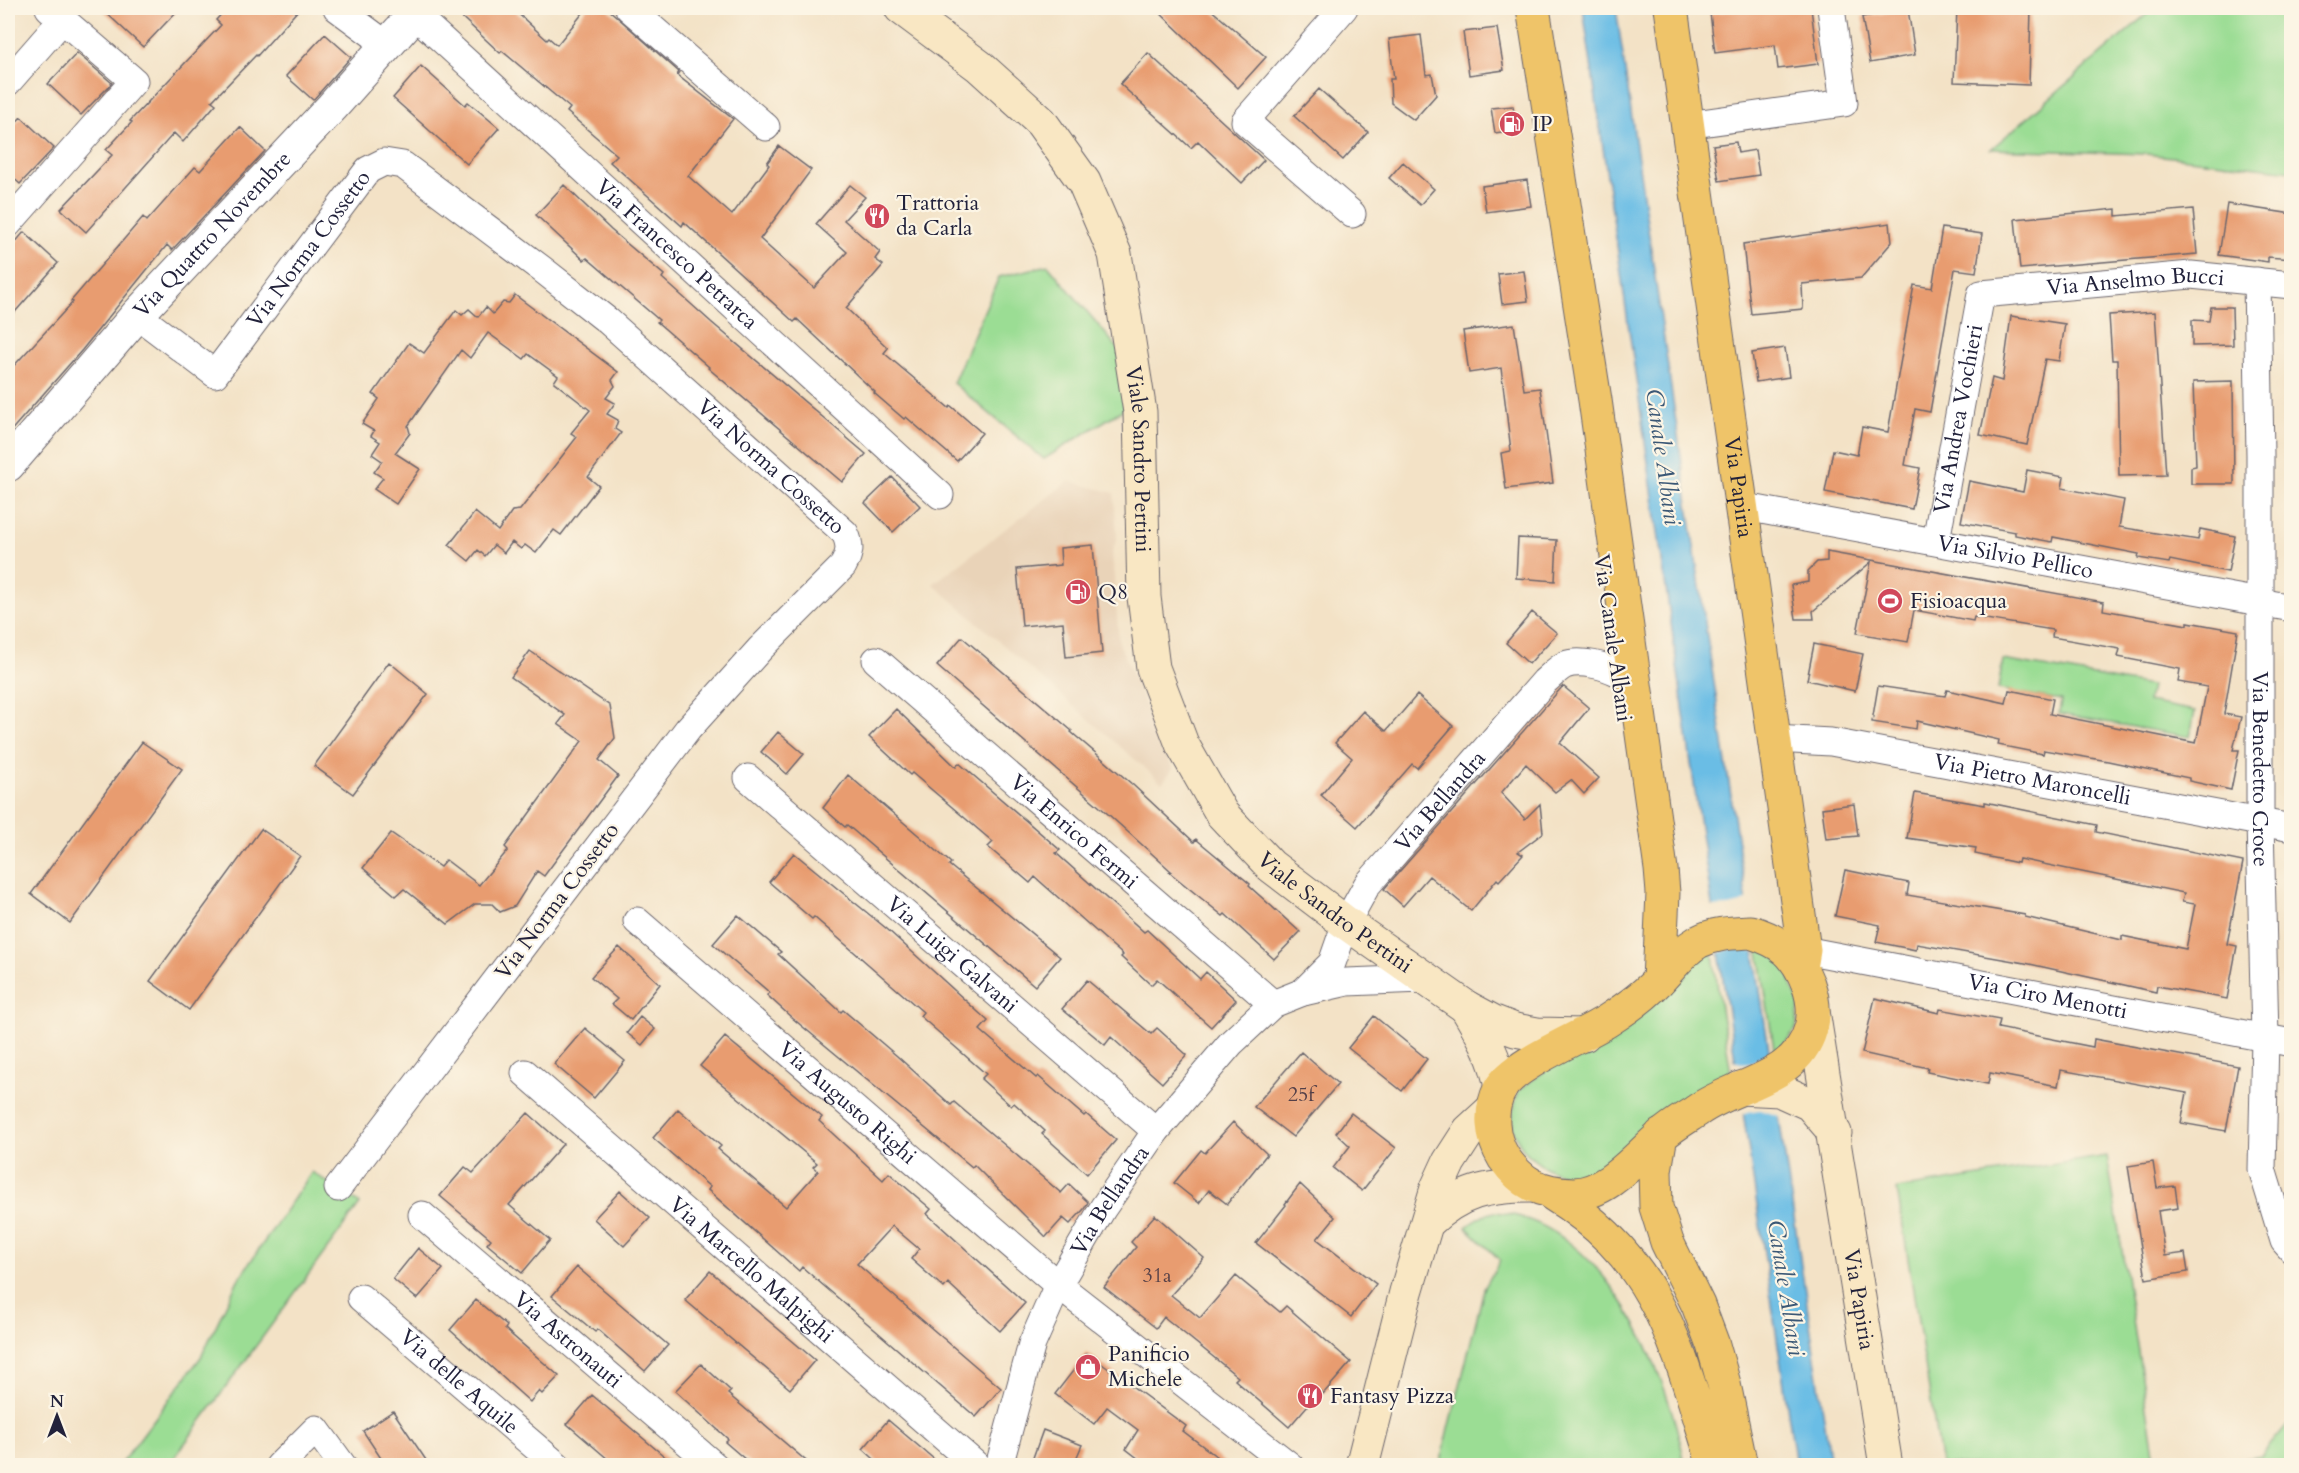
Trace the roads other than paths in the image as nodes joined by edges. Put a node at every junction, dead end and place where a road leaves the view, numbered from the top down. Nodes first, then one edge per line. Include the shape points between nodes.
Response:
1 (337, 8) edge
2 (629, 8) edge
3 (901, 8) edge
4 (1344, 8) edge
5 (1533, 8) edge
6 (1671, 8) edge
7 (1831, 8) edge
8 (417, 11) edge
9 (56, 13) edge
10 (387, 45) junction
11 (8, 82) edge
12 (1687, 125) junction
13 (766, 127) dead end
14 (1352, 214) dead end
15 (8, 224) edge
16 (2257, 281) junction
17 (2292, 285) edge
18 (1981, 294) joint
19 (137, 315) junction
20 (1595, 400) junction
21 (8, 465) edge
22 (940, 495) dead end
23 (1740, 506) junction
24 (1936, 541) junction
25 (2259, 603) junction
26 (2292, 608) edge
27 (876, 660) dead end
28 (1619, 673) junction
29 (1774, 739) junction
30 (748, 778) dead end
31 (2260, 822) junction
32 (2292, 828) edge
33 (1661, 869) junction
34 (637, 921) dead end
35 (1346, 923) junction
36 (1803, 959) junction
37 (1423, 979) junction
38 (1659, 980) junction
39 (1303, 992) junction
40 (1273, 1004) junction
41 (1466, 1007) junction
42 (1814, 1017) junction
43 (1584, 1035) junction
44 (2265, 1038) junction
45 (2292, 1043) edge
46 (525, 1073) dead end
47 (1740, 1088) junction
48 (1497, 1098) junction
49 (1156, 1131) junction
50 (1834, 1133) junction
51 (1661, 1135) junction
52 (338, 1188) dead end
53 (1541, 1189) junction
54 (422, 1215) dead end
55 (1428, 1222) junction
56 (2292, 1250) edge
57 (1058, 1285) junction
58 (361, 1298) dead end
59 (279, 1466) edge
60 (343, 1466) edge
61 (558, 1466) edge
62 (715, 1466) edge
63 (977, 1466) edge
64 (999, 1466) edge
65 (1290, 1466) edge
66 (1362, 1466) edge
67 (1712, 1466) edge
68 (1741, 1466) edge
69 (1886, 1466) edge

1 - 10 street
2 - 13 street
3 - 35 main road, Viale Sandro Pertini via 980,66 1041,122 1084,182 1115,254 1138,402 1144,597 1153,668 1182,744 1222,814 1271,866
4 - 14 street via 1245,121
5 - 20 main road, Via Canale Albani
6 - 12 main road, Via Papiria
7 - 12 street via 1844,103
8 - 10 street, Via Quattro Novembre
8 - 22 street, Via Francesco Petrarca
9 - 11 street
9 - 15 street via 134,81
10 - 19 street, Via Quattro Novembre
12 - 23 main road, Via Papiria
16 - 17 street, Via Anselmo Bucci
16 - 18 street, Via Anselmo Bucci via 2191,275
16 - 25 street, Via Benedetto Croce
18 - 24 street, Via Andrea Vochieri
19 - 21 street, Via Quattro Novembre
19 - 52 street, Via Norma Cossetto via 215,374 368,170 384,162 403,165 608,321 844,533 850,544 843,566 768,640 688,729
20 - 28 street, Via Canale Albani via 1586,434
20 - 33 main road, Via Canale Albani
23 - 24 street, Via Silvio Pellico
23 - 29 main road, Via Papiria
24 - 25 street, Via Silvio Pellico
25 - 26 street, Via Silvio Pellico
25 - 31 street, Via Benedetto Croce
27 - 40 street, Via Enrico Fermi
28 - 33 street, Via Canale Albani via 1641,841 1649,859
28 - 35 street, Via Bellandra via 1579,663 1565,665 1545,681 1367,885
29 - 31 street, Via Pietro Maroncelli via 1832,742
29 - 36 main road, Via Papiria
30 - 49 street, Via Luigi Galvani
31 - 32 street, Via Pietro Maroncelli
31 - 44 street, Via Benedetto Croce
33 - 38 main road, Via Canale Albani via 1664,893
34 - 57 street, Via Augusto Righi
35 - 37 main road, Viale Sandro Pertini
35 - 39 street, Via Bellandra via 1332,963
36 - 38 main road via 1771,939 1751,932 1721,933 1698,942
36 - 42 main road, Via Papiria
36 - 44 street, Via Ciro Menotti
37 - 39 street, Via Bellandra via 1347,982
37 - 41 main road, Viale Sandro Pertini
38 - 43 main road
39 - 40 street, Via Bellandra
40 - 49 street, Via Bellandra via 1231,1043
41 - 43 main road, Viale Sandro Pertini via 1515,1030
41 - 48 main road, Viale Sandro Pertini via 1497,1067
42 - 47 main road via 1808,1039 1787,1065
42 - 50 main road, Via Papiria
43 - 48 main road via 1511,1075
44 - 45 street, Via Ciro Menotti
44 - 56 street, Via Benedetto Croce via 2262,1169 2284,1241
46 - 63 street, Via Marcello Malpighi
47 - 50 main road via 1779,1090 1810,1104
47 - 51 main road via 1701,1107
48 - 53 main road via 1493,1130 1502,1154 1513,1171
48 - 55 main road via 1449,1162
49 - 57 street, Via Bellandra via 1103,1208
50 - 69 main road, Via Papiria
51 - 53 main road via 1630,1166 1601,1186 1581,1194
51 - 68 main road via 1655,1170 1656,1206 1667,1242 1713,1345
53 - 55 main road via 1502,1186 1466,1194
53 - 67 main road via 1583,1214 1610,1238 1651,1292 1680,1355
54 - 62 street, Via Astronauti
55 - 66 main road
57 - 64 street, Via Bellandra via 1032,1344
57 - 65 street, Via Augusto Righi
58 - 61 street, Via delle Aquile
59 - 60 street via 316,1428

